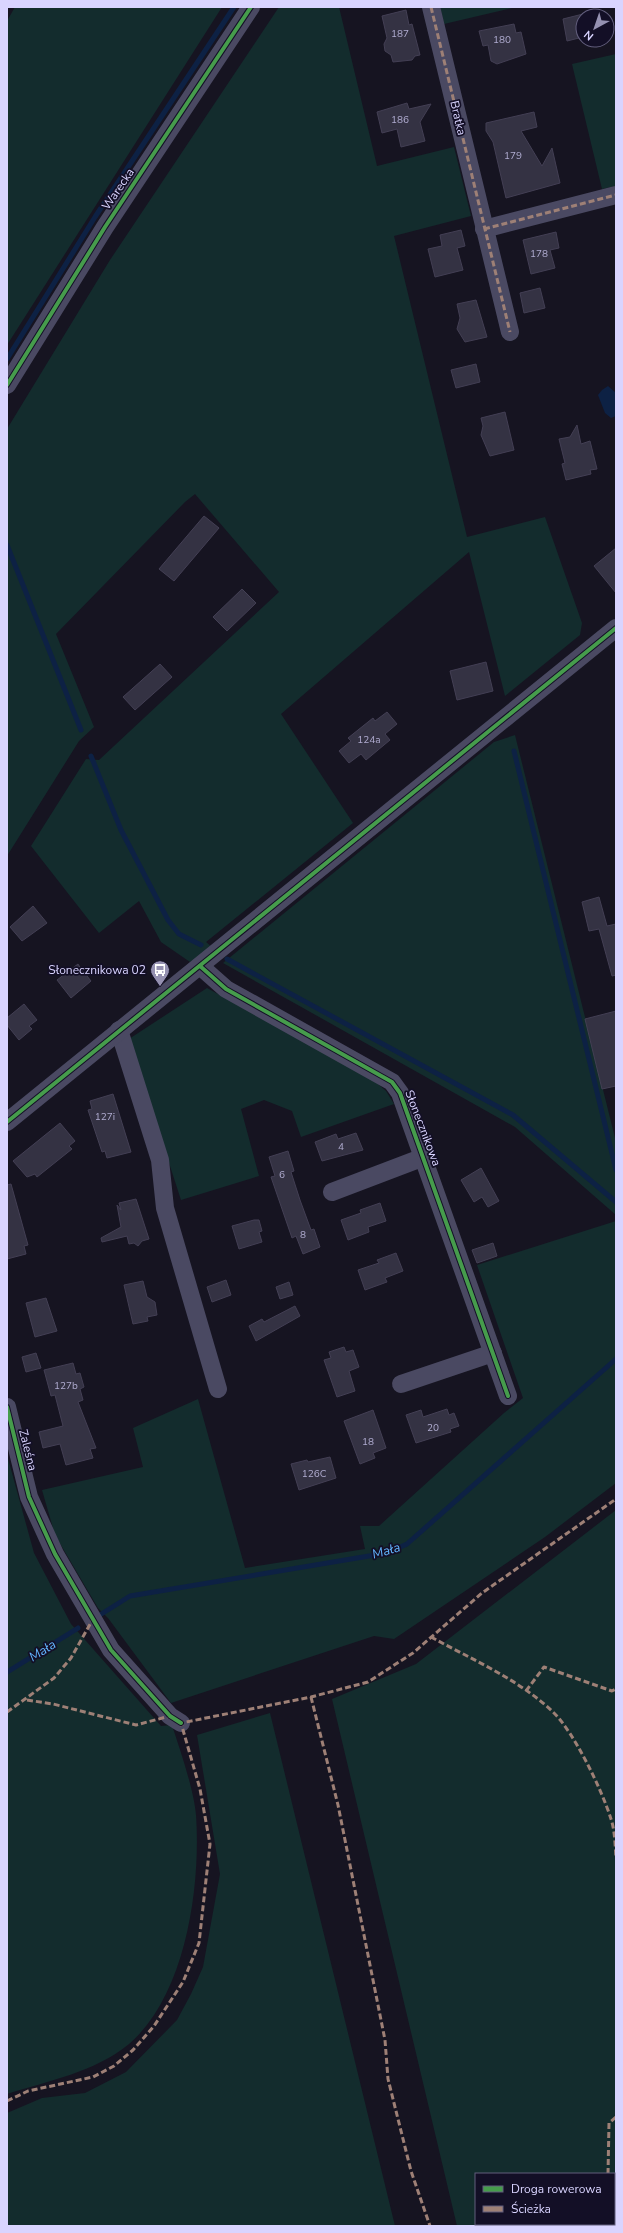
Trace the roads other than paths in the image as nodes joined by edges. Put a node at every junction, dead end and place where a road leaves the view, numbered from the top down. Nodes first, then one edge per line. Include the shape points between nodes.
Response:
1 (251, 7) edge
2 (431, 7) edge
3 (616, 195) edge
4 (484, 229) junction
5 (510, 332) dead end
6 (7, 385) edge
7 (616, 628) edge
8 (200, 966) junction
9 (119, 1030) junction
10 (7, 1122) edge
11 (424, 1156) junction
12 (332, 1192) dead end
13 (492, 1353) junction
14 (401, 1384) dead end
15 (218, 1389) dead end
16 (508, 1396) dead end
17 (7, 1407) edge
18 (182, 1723) dead end

1 - 6 street, Warecka via 105,227
2 - 4 street, Bratka
3 - 4 street
4 - 5 street, Bratka
7 - 8 street
8 - 9 street
8 - 11 street, Słonecznikowa via 226,989 392,1082 404,1101
9 - 10 street
9 - 15 street via 160,1160 165,1208
11 - 12 street
11 - 13 street, Słonecznikowa
13 - 14 street
13 - 16 street, Słonecznikowa
17 - 18 street, Zaleśna via 30,1497 55,1554 111,1650 170,1716

